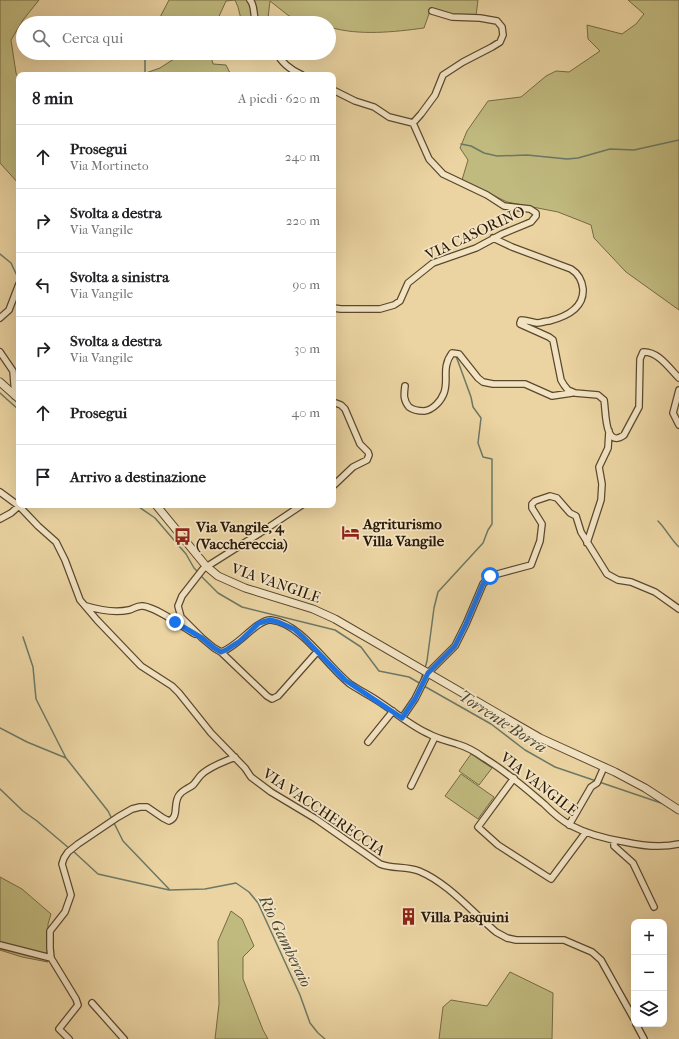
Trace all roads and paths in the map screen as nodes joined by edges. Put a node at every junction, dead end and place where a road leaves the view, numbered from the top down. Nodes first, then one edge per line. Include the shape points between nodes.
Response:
1 (250, 0) edge
2 (432, 11) dead end
3 (254, 16) edge
4 (280, 60) edge
5 (297, 72) edge
6 (336, 92) edge
7 (413, 123) junction
8 (494, 238) junction
9 (16, 292) edge
10 (336, 308) edge
11 (0, 318) edge
12 (0, 352) edge
13 (679, 378) edge
14 (0, 382) edge
15 (405, 386) dead end
16 (679, 390) edge
17 (16, 391) edge
18 (575, 393) junction
19 (16, 397) edge
20 (336, 404) edge
21 (679, 425) edge
22 (609, 431) junction
23 (336, 483) edge
24 (0, 492) edge
25 (16, 504) edge
26 (17, 508) edge
27 (21, 508) edge
28 (158, 508) edge
29 (298, 508) edge
30 (0, 519) edge
31 (587, 542) junction
32 (205, 568) junction
33 (86, 606) junction
34 (679, 609) edge
35 (202, 638) junction
36 (221, 652) junction
37 (317, 652) junction
38 (428, 673) junction
39 (393, 711) junction
40 (402, 718) junction
41 (435, 737) junction
42 (368, 742) dead end
43 (235, 757) junction
44 (604, 767) junction
45 (514, 778) junction
46 (411, 786) dead end
47 (679, 810) edge
48 (570, 824) junction
49 (586, 832) junction
50 (614, 840) junction
51 (679, 844) edge
52 (654, 906) dead end
53 (0, 945) edge
54 (51, 958) junction
55 (92, 1003) dead end
56 (631, 1014) edge
57 (638, 1027) edge
58 (69, 1039) edge
59 (124, 1039) edge
60 (644, 1039) edge

1 - 3 street via 254,4
2 - 7 street via 452,17 497,21 502,27 503,35 500,42 443,75 435,95
4 - 5 street
6 - 7 street via 374,107 389,117
7 - 8 street, VIA CASORINO via 429,159 443,174 488,195 504,206 530,209 536,213 530,222
8 - 10 street, VIA CASORINO via 476,248 434,263 408,283 400,301 394,305 380,309
8 - 18 street via 578,274 582,282 583,296 574,310 556,319 538,323 522,320 520,323 553,340 561,380 568,390
9 - 11 street via 9,310
12 - 17 street via 13,371
13 - 22 street via 656,355 643,352 640,359 639,407 624,435 617,438
14 - 19 street
15 - 18 street via 404,399 410,407 416,411 426,411 433,407 444,392 448,359 456,352 483,382 525,384 552,396
16 - 21 street via 673,413
18 - 22 street via 598,395 604,400
20 - 23 street via 345,409 360,444 369,455 367,460 353,467
22 - 31 street via 608,448 599,467 602,500
24 - 25 street, VIA VACCHERECCIA
26 - 30 street
27 - 33 street, VIA VACCHERECCIA via 56,542 78,596
28 - 32 street, VIA VANGILE
29 - 32 street
31 - 34 street via 607,574 655,592
31 - 38 street via 576,516 557,498 550,496 535,501 532,508 542,524 540,541 531,564 490,576 483,584 455,646
32 - 35 street via 182,596 178,606 181,617
32 - 38 street, VIA VANGILE via 228,582 313,609 335,619
33 - 35 street via 113,611 130,610 139,606 150,608
33 - 43 street, VIA VACCHERECCIA via 141,666 179,693 211,733
35 - 36 street
36 - 37 street, VIA VANGILE via 236,644 259,623 270,620 294,629
36 - 37 street via 272,699 278,696
37 - 39 street, VIA VANGILE via 345,680
38 - 40 street
38 - 44 street, VIA VANGILE via 540,738
39 - 40 street, VIA VANGILE
39 - 42 street
40 - 41 street, VIA VANGILE
41 - 45 street, VIA VANGILE via 461,745
41 - 46 street
43 - 54 street via 211,768 180,793 176,799 173,819 169,821 147,807 132,809 68,852 62,864 70,901 50,931
43 - 56 street, VIA VACCHERECCIA via 255,780 271,792 376,861 385,866 412,869 440,883 501,936 516,940 561,939 592,952 601,960
44 - 47 street, VIA VANGILE via 646,788
44 - 48 street
45 - 48 street, VIA VANGILE
45 - 49 street via 478,827 498,845 551,879
48 - 49 street, VIA VANGILE
49 - 50 street, VIA VANGILE
50 - 51 street, VIA VANGILE via 654,846
50 - 52 street via 614,846 629,858 636,868
53 - 54 street
54 - 58 street via 78,1005 59,1029
55 - 59 street
57 - 60 street

